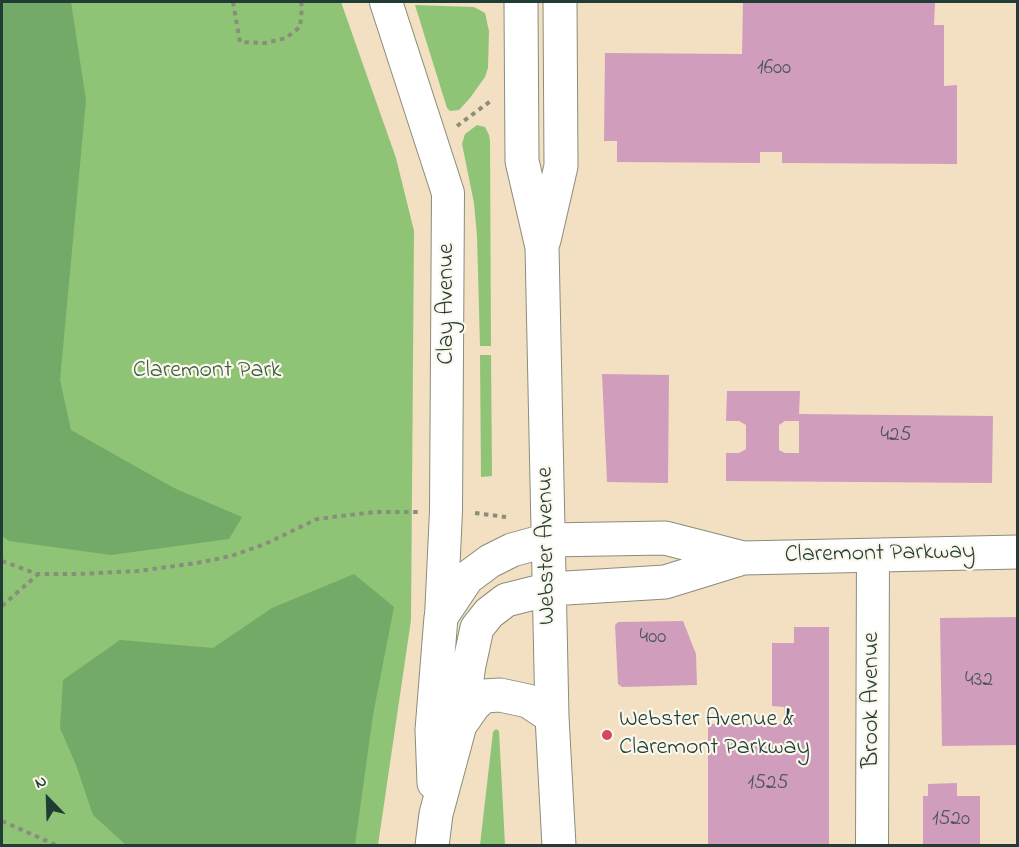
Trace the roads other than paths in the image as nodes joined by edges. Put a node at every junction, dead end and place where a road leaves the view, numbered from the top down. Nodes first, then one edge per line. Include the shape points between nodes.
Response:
1 (386, 2) edge
2 (520, 2) edge
3 (560, 2) edge
4 (542, 247) junction
5 (548, 540) junction
6 (1017, 552) edge
7 (873, 555) junction
8 (743, 558) junction
9 (550, 589) junction
10 (441, 617) junction
11 (552, 717) junction
12 (460, 725) junction
13 (434, 830) edge
14 (559, 846) edge
15 (872, 846) edge

1 - 10 street, Clay Avenue via 448,194 446,511
2 - 4 street, Webster Avenue via 522,161
3 - 4 street, Webster Avenue via 561,166
4 - 5 street, Webster Avenue
5 - 8 street, Claremont Parkway via 665,538
5 - 9 street, Webster Avenue
5 - 10 street, Clay Avenue via 490,561 467,578
6 - 7 street, Claremont Parkway
7 - 8 street, Claremont Parkway
7 - 15 street, Brook Avenue
8 - 9 street, Claremont Parkway via 665,582
9 - 11 street, Webster Avenue
9 - 12 street, Clay Avenue via 506,600 477,628
10 - 13 street, Clay Avenue via 432,730
11 - 12 street via 528,701 484,696
11 - 14 street, Webster Avenue
12 - 13 street, Clay Avenue

